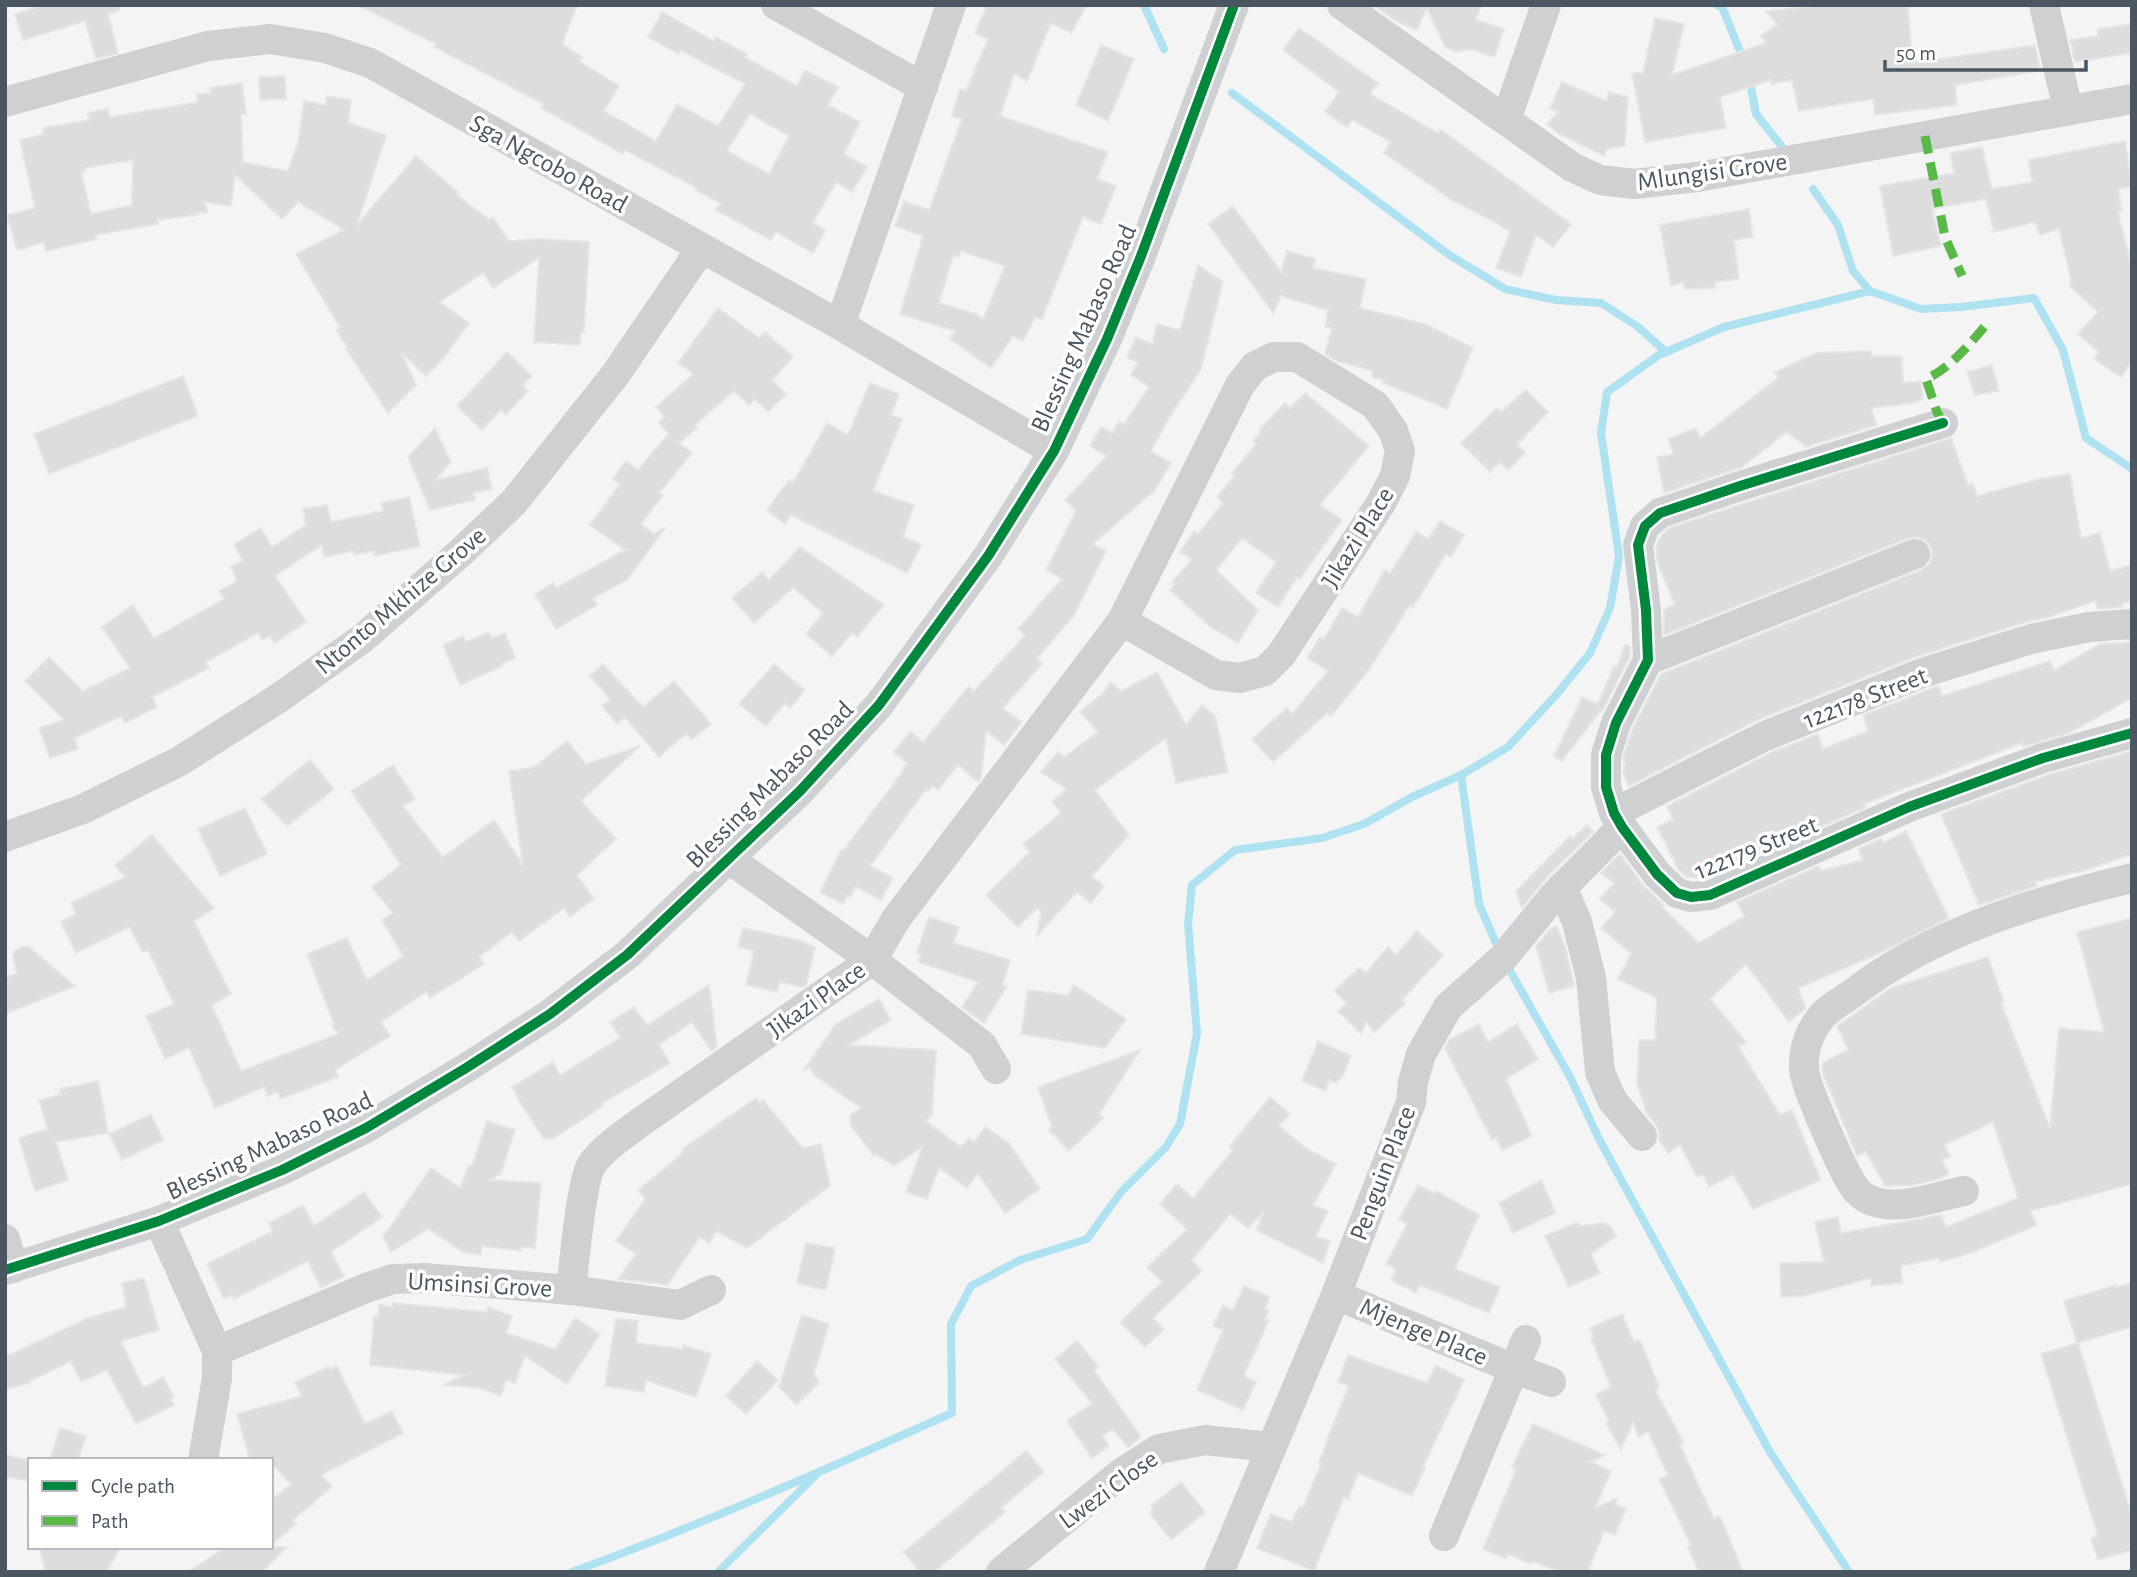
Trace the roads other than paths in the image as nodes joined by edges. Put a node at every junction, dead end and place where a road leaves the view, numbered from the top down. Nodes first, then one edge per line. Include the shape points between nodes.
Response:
1 (776, 5) edge
2 (951, 5) edge
3 (1234, 5) edge
4 (1342, 5) edge
5 (1546, 5) edge
6 (2044, 5) edge
7 (923, 87) junction
8 (2132, 99) edge
9 (5, 102) edge
10 (2068, 110) junction
11 (1506, 120) junction
12 (701, 249) junction
13 (840, 325) junction
14 (1943, 424) dead end
15 (1054, 451) junction
16 (1915, 554) dead end
17 (1122, 621) junction
18 (2132, 624) edge
19 (1648, 660) junction
20 (2132, 733) edge
21 (1618, 820) junction
22 (5, 837) edge
23 (729, 859) junction
24 (2132, 878) edge
25 (1562, 887) junction
26 (872, 960) junction
27 (996, 1069) dead end
28 (1642, 1136) dead end
29 (1964, 1191) dead end
30 (159, 1221) junction
31 (5, 1239) edge
32 (10, 1269) edge
33 (571, 1290) junction
34 (711, 1290) dead end
35 (1336, 1294) junction
36 (1526, 1340) dead end
37 (217, 1351) junction
38 (1512, 1368) junction
39 (1551, 1382) dead end
40 (1271, 1447) junction
41 (203, 1458) edge
42 (1444, 1536) dead end
43 (1001, 1572) edge
44 (1219, 1572) edge

1 - 7 street
2 - 7 street
3 - 15 street, Blessing Mabaso Road via 1141,256
4 - 11 street, Mlungisi Grove
5 - 11 street
6 - 10 street
7 - 13 street
8 - 10 street, Mlungisi Grove
9 - 12 street, Sga Ngcobo Road via 208,46 270,39 325,48 370,62
10 - 11 street, Mlungisi Grove via 1697,177 1634,184 1600,180 1572,167
12 - 13 street, Sga Ngcobo Road
12 - 22 street, Ntonto Mkhize Grove via 615,375 514,502 363,638 180,761 83,809
13 - 15 street, Sga Ngcobo Road
14 - 19 street, 122179 Street via 1743,485 1661,513 1644,526 1638,545
15 - 23 street, Blessing Mabaso Road via 988,556 879,705
16 - 19 street
17 - 17 street, Jikazi Place via 1216,675 1240,678 1265,671 1282,655 1395,476 1400,451 1393,430 1375,405 1297,357 1274,357 1255,366 1240,385
17 - 26 street, Jikazi Place via 896,919
18 - 21 street, 122178 Street via 2031,639 1922,673 1765,736
19 - 21 street, 122179 Street via 1605,755 1606,787
20 - 21 street, 122179 Street via 2043,758 1909,807 1710,895 1677,893 1657,874
21 - 25 street, Penguin Place
23 - 26 street
23 - 30 street, Blessing Mabaso Road via 627,955 550,1014 466,1068 366,1128 294,1164
24 - 29 street via 2005,914 1904,958 1823,1015 1809,1037 1804,1073 1830,1140 1857,1192 1885,1205
25 - 28 street via 1577,922 1591,978 1600,1072 1612,1100
25 - 35 street, Penguin Place via 1503,958 1448,1007 1428,1042 1411,1102
26 - 27 street via 982,1045
26 - 33 street, Jikazi Place via 638,1124 590,1166
30 - 32 street, Blessing Mabaso Road
30 - 37 street
31 - 32 street
33 - 34 street, Umsinsi Grove via 680,1305
33 - 37 street, Umsinsi Grove via 393,1279
35 - 38 street, Mjenge Place
35 - 40 street, Penguin Place
36 - 38 street, Mjenge Place
37 - 41 street
38 - 39 street, Mjenge Place
38 - 42 street, Mjenge Place
40 - 43 street, Lwezi Close via 1205,1440 1159,1450 1120,1474
40 - 44 street, Penguin Place

